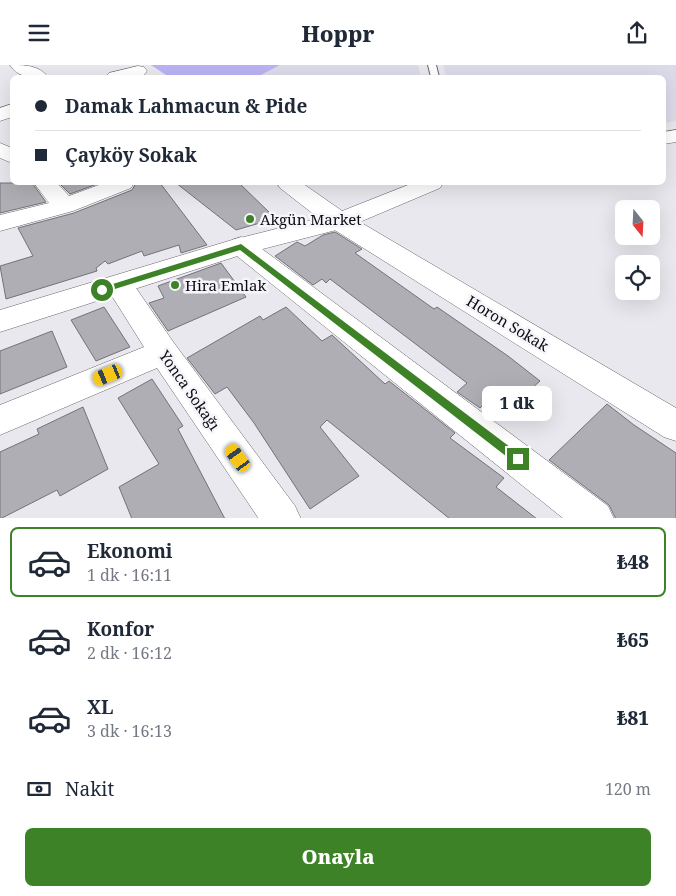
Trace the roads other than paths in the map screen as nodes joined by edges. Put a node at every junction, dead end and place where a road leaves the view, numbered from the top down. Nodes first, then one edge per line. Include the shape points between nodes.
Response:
1 (18, 65) edge
2 (138, 71) edge
3 (36, 75) edge
4 (122, 75) edge
5 (47, 185) edge
6 (118, 185) edge
7 (291, 185) edge
8 (427, 185) edge
9 (65, 206) junction
10 (339, 221) junction
11 (0, 223) edge
12 (241, 247) junction
13 (119, 285) junction
14 (0, 321) edge
15 (163, 352) junction
16 (0, 420) edge
17 (676, 426) edge
18 (281, 518) edge
19 (594, 518) edge

1 - 3 street
2 - 4 street
5 - 9 street
6 - 9 street
7 - 10 street, Horon Sokak
8 - 10 street
9 - 11 street
10 - 12 street
10 - 17 street, Horon Sokak
12 - 13 street
12 - 19 street
13 - 14 street
13 - 15 street, Yonca Sokağı
15 - 16 street
15 - 18 street, Yonca Sokağı

